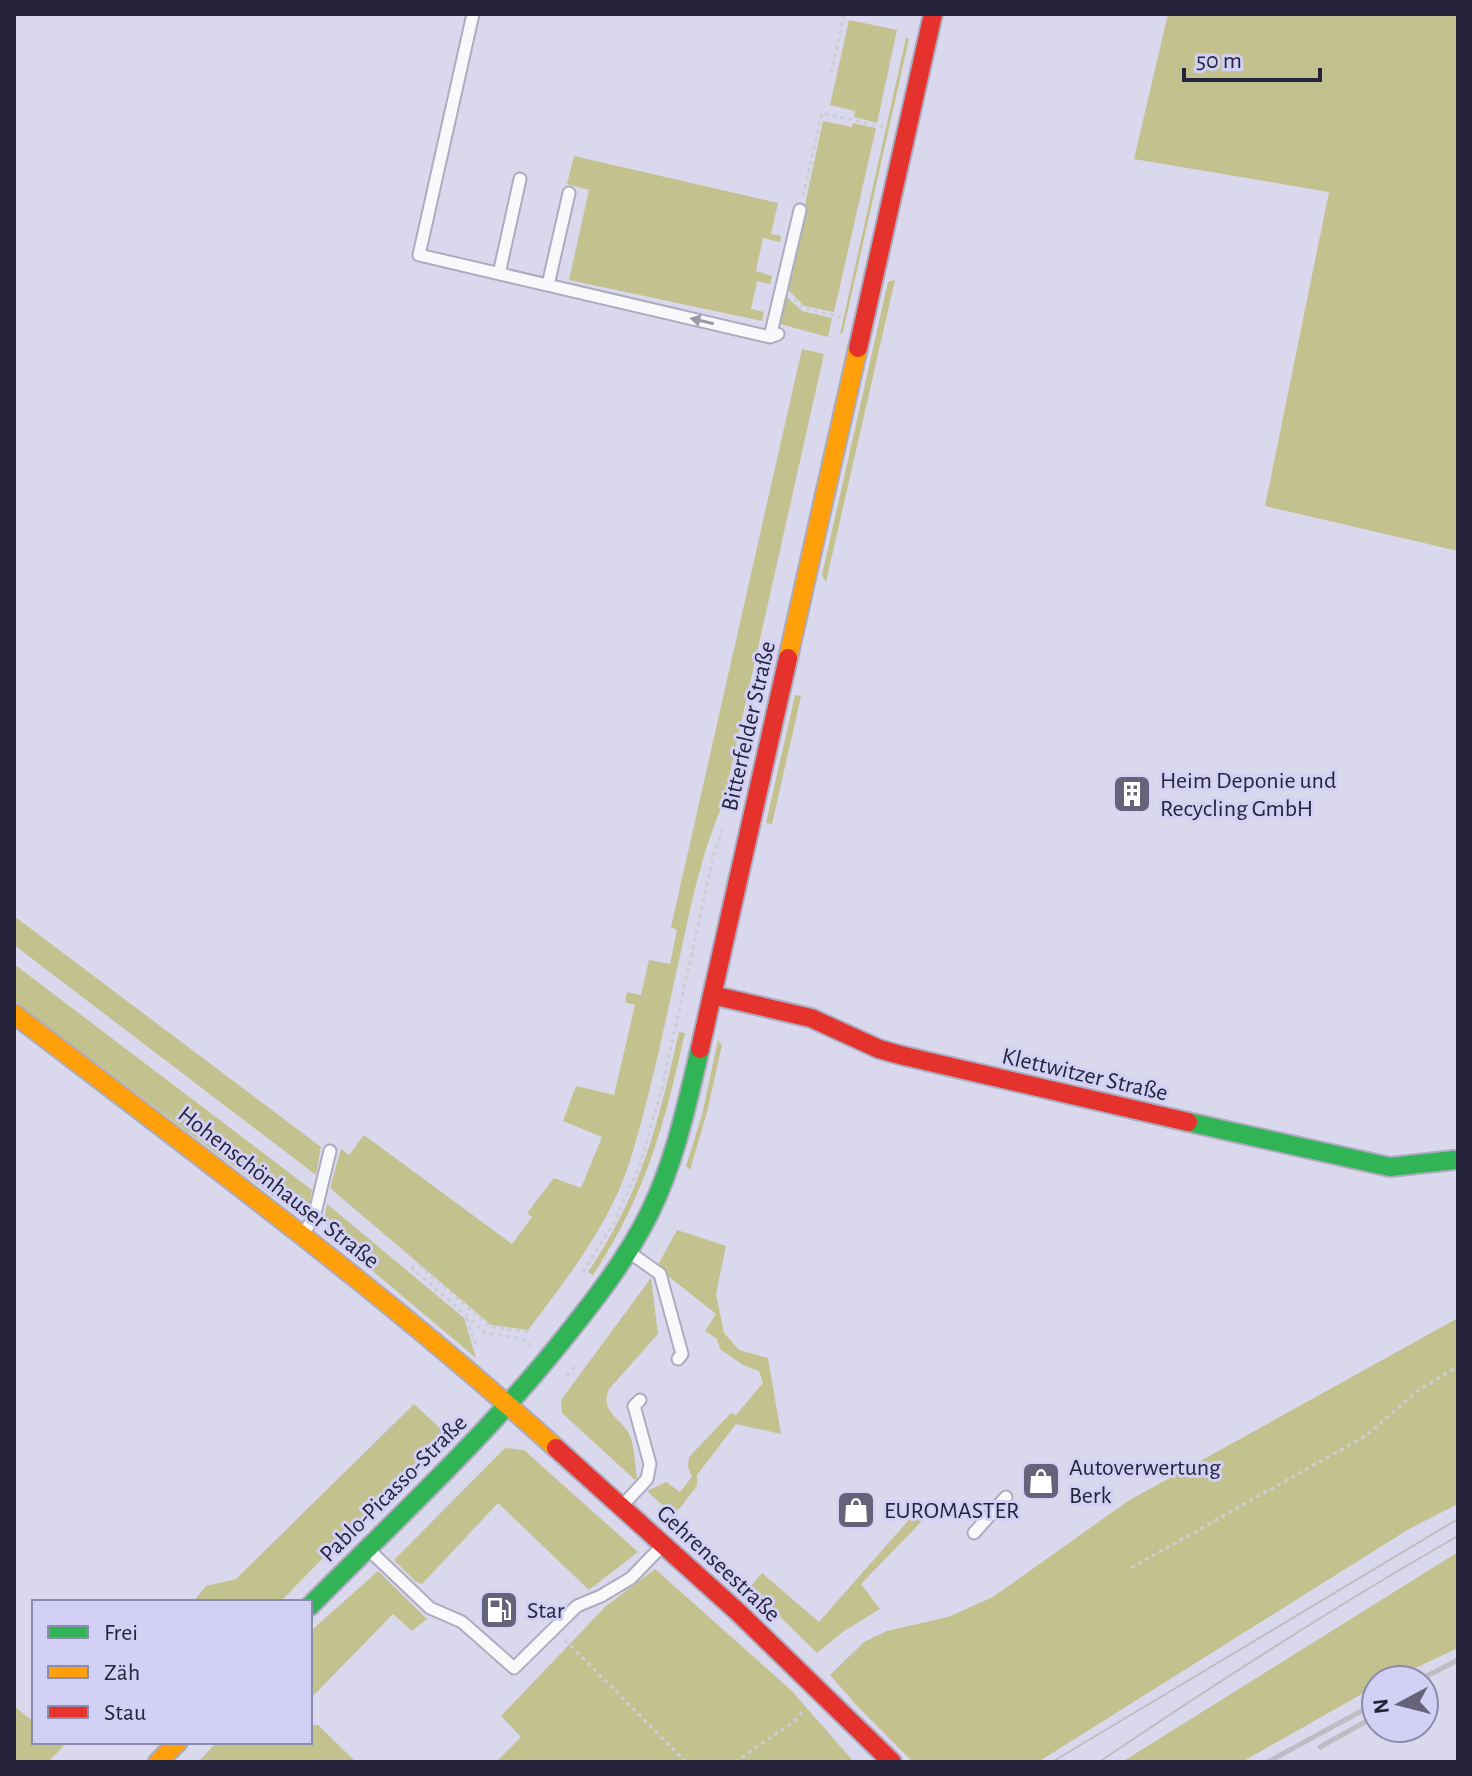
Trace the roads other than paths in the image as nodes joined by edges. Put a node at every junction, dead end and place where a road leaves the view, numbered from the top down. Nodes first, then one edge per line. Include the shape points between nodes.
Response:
1 (473, 14) edge
2 (933, 14) edge
3 (520, 179) dead end
4 (569, 193) dead end
5 (800, 210) road end
6 (499, 274) junction
7 (548, 285) junction
8 (712, 995) junction
9 (14, 1014) edge
10 (330, 1151) dead end
11 (1456, 1162) edge
12 (303, 1234) junction
13 (628, 1251) junction
14 (678, 1359) dead end
15 (640, 1400) dead end
16 (509, 1404) junction
17 (1006, 1497) dead end
18 (622, 1506) junction
19 (974, 1533) dead end
20 (663, 1544) junction
21 (367, 1548) junction
22 (312, 1604) edge
23 (176, 1744) edge
24 (158, 1762) edge
25 (892, 1762) edge

1 - 6 lane via 419,255
2 - 8 main road, Bitterfelder Straße
3 - 6 lane
4 - 7 lane
5 -> 7 lane via 774,336
6 - 7 lane
8 - 11 main road, Klettwitzer Straße via 811,1018 900,1055 1343,1158 1390,1167
8 - 13 main road, Bitterfelder Straße via 674,1151
9 - 12 main road, Hohenschönhauser Straße
10 - 12 lane via 314,1217
12 - 16 main road, Hohenschönhauser Straße
13 - 14 lane via 660,1274 682,1354
13 - 16 main road, Bitterfelder Straße
15 - 18 lane via 634,1406 650,1464 647,1479
16 - 18 main road, Gehrenseestraße
16 - 21 main road, Pablo-Picasso-Straße
17 - 19 lane
18 - 20 main road, Gehrenseestraße
20 - 21 lane via 631,1578 577,1606 514,1668 462,1622 430,1608
20 - 25 main road, Gehrenseestraße
21 - 22 main road, Pablo-Picasso-Straße
23 - 24 main road

